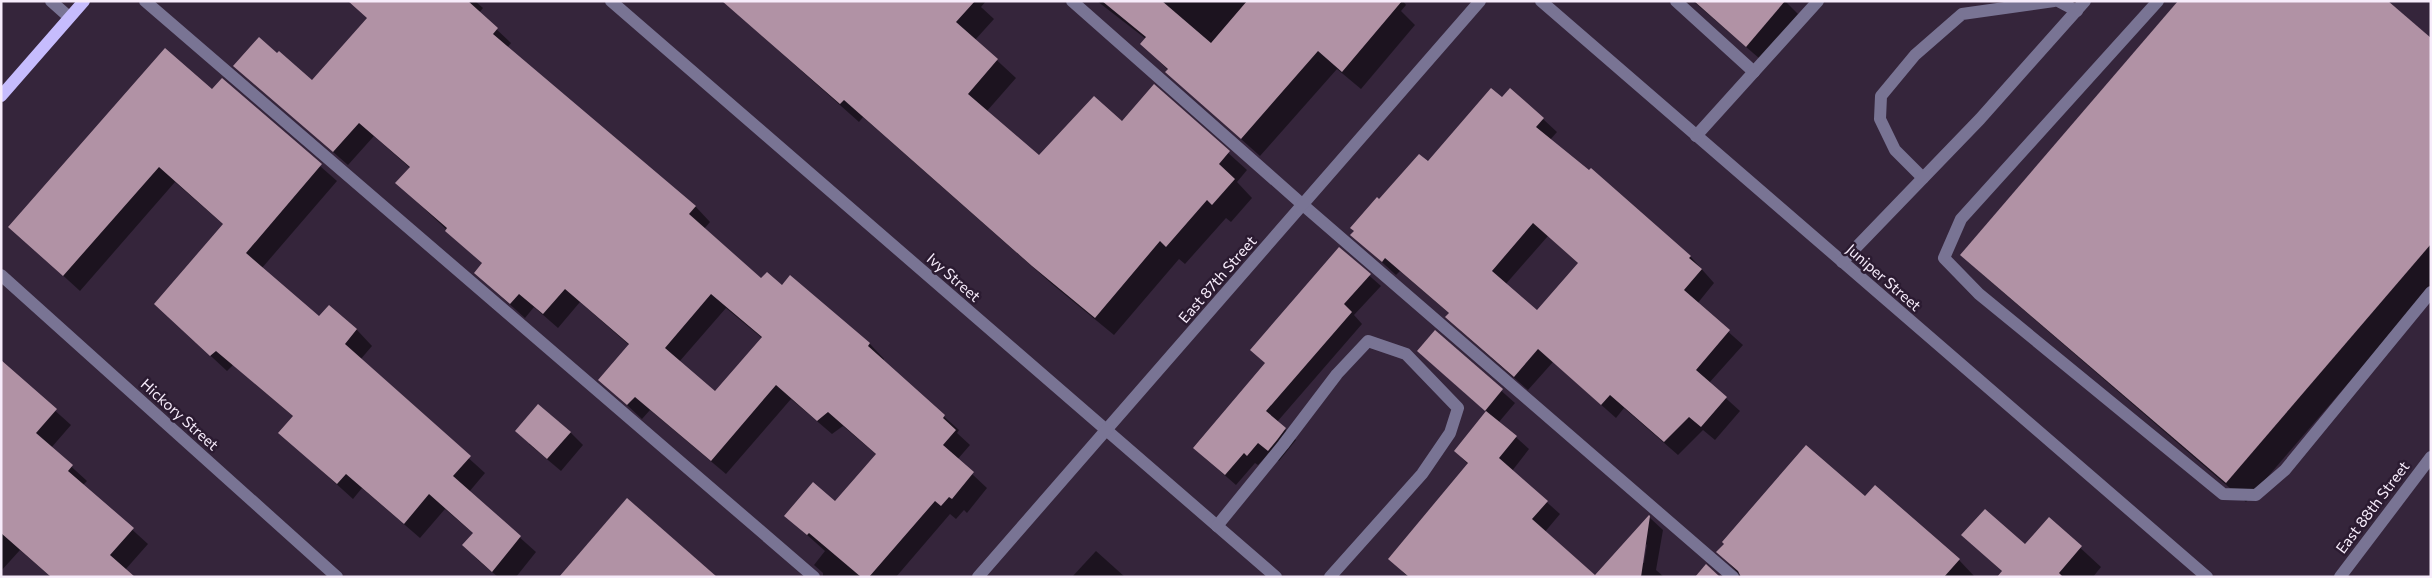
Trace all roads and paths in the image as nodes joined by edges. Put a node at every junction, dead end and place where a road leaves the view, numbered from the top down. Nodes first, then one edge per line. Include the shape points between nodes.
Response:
1 (51, 1) edge
2 (84, 1) edge
3 (145, 1) edge
4 (611, 1) edge
5 (1072, 1) edge
6 (1480, 1) edge
7 (1541, 1) edge
8 (1676, 1) edge
9 (1818, 1) edge
10 (2054, 1) edge
11 (2058, 1) edge
12 (2158, 1) edge
13 (2081, 6) edge
14 (69, 17) junction
15 (1754, 72) junction
16 (1, 96) edge
17 (1696, 136) junction
18 (1923, 178) junction
19 (1303, 205) junction
20 (1842, 262) junction
21 (1, 275) edge
22 (2431, 292) edge
23 (1106, 431) junction
24 (2431, 457) edge
25 (1217, 526) junction
26 (337, 577) edge
27 (814, 577) edge
28 (978, 577) edge
29 (1276, 577) edge
30 (1330, 577) edge
31 (1733, 577) edge
32 (2207, 577) edge
33 (2340, 577) edge

1 - 14 street
2 - 14 main road
3 - 27 street
4 - 23 street, Ivy Street
5 - 19 street
6 - 19 street, East 87th Street
7 - 17 street, Juniper Street
8 - 15 street
9 - 15 street
10 - 18 street via 1962,14 1915,56 1881,96 1880,119 1895,150
11 - 13 street
12 - 22 street via 1961,219 1944,258 1979,294 2222,494 2256,495 2285,470
13 - 18 street
14 - 16 main road
15 - 17 street
17 - 20 street, Juniper Street
18 - 20 street
19 - 23 street, East 87th Street
19 - 31 street
20 - 32 street, Juniper Street
21 - 26 street, Hickory Street
23 - 25 street, Ivy Street
23 - 28 street, East 87th Street
24 - 33 street, East 88th Street
25 - 29 street, Ivy Street
25 - 30 street via 1337,374 1368,341 1406,354 1458,408 1450,433 1422,474

